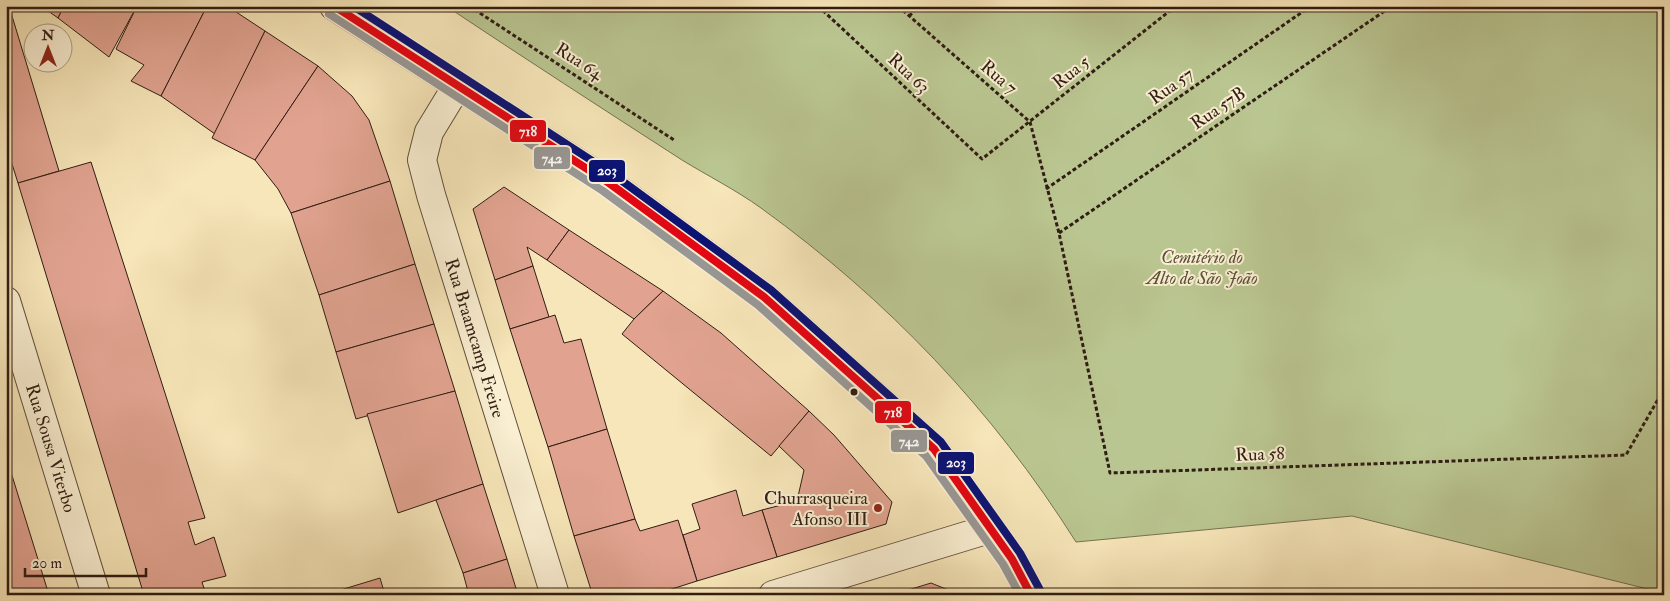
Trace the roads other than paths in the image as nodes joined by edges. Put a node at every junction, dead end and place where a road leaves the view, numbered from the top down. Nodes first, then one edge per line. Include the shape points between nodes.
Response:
1 (334, 6) edge
2 (457, 86) junction
3 (6, 301) edge
4 (989, 529) junction
5 (96, 595) edge
6 (555, 595) edge
7 (773, 595) edge
8 (1031, 595) edge

1 - 2 street
2 - 4 street via 609,183 764,296 934,449
2 - 6 street, Rua Braamcamp Freire via 429,132 422,160 430,195
3 - 5 street, Rua Sousa Viterbo
4 - 7 street
4 - 8 street via 1012,559

